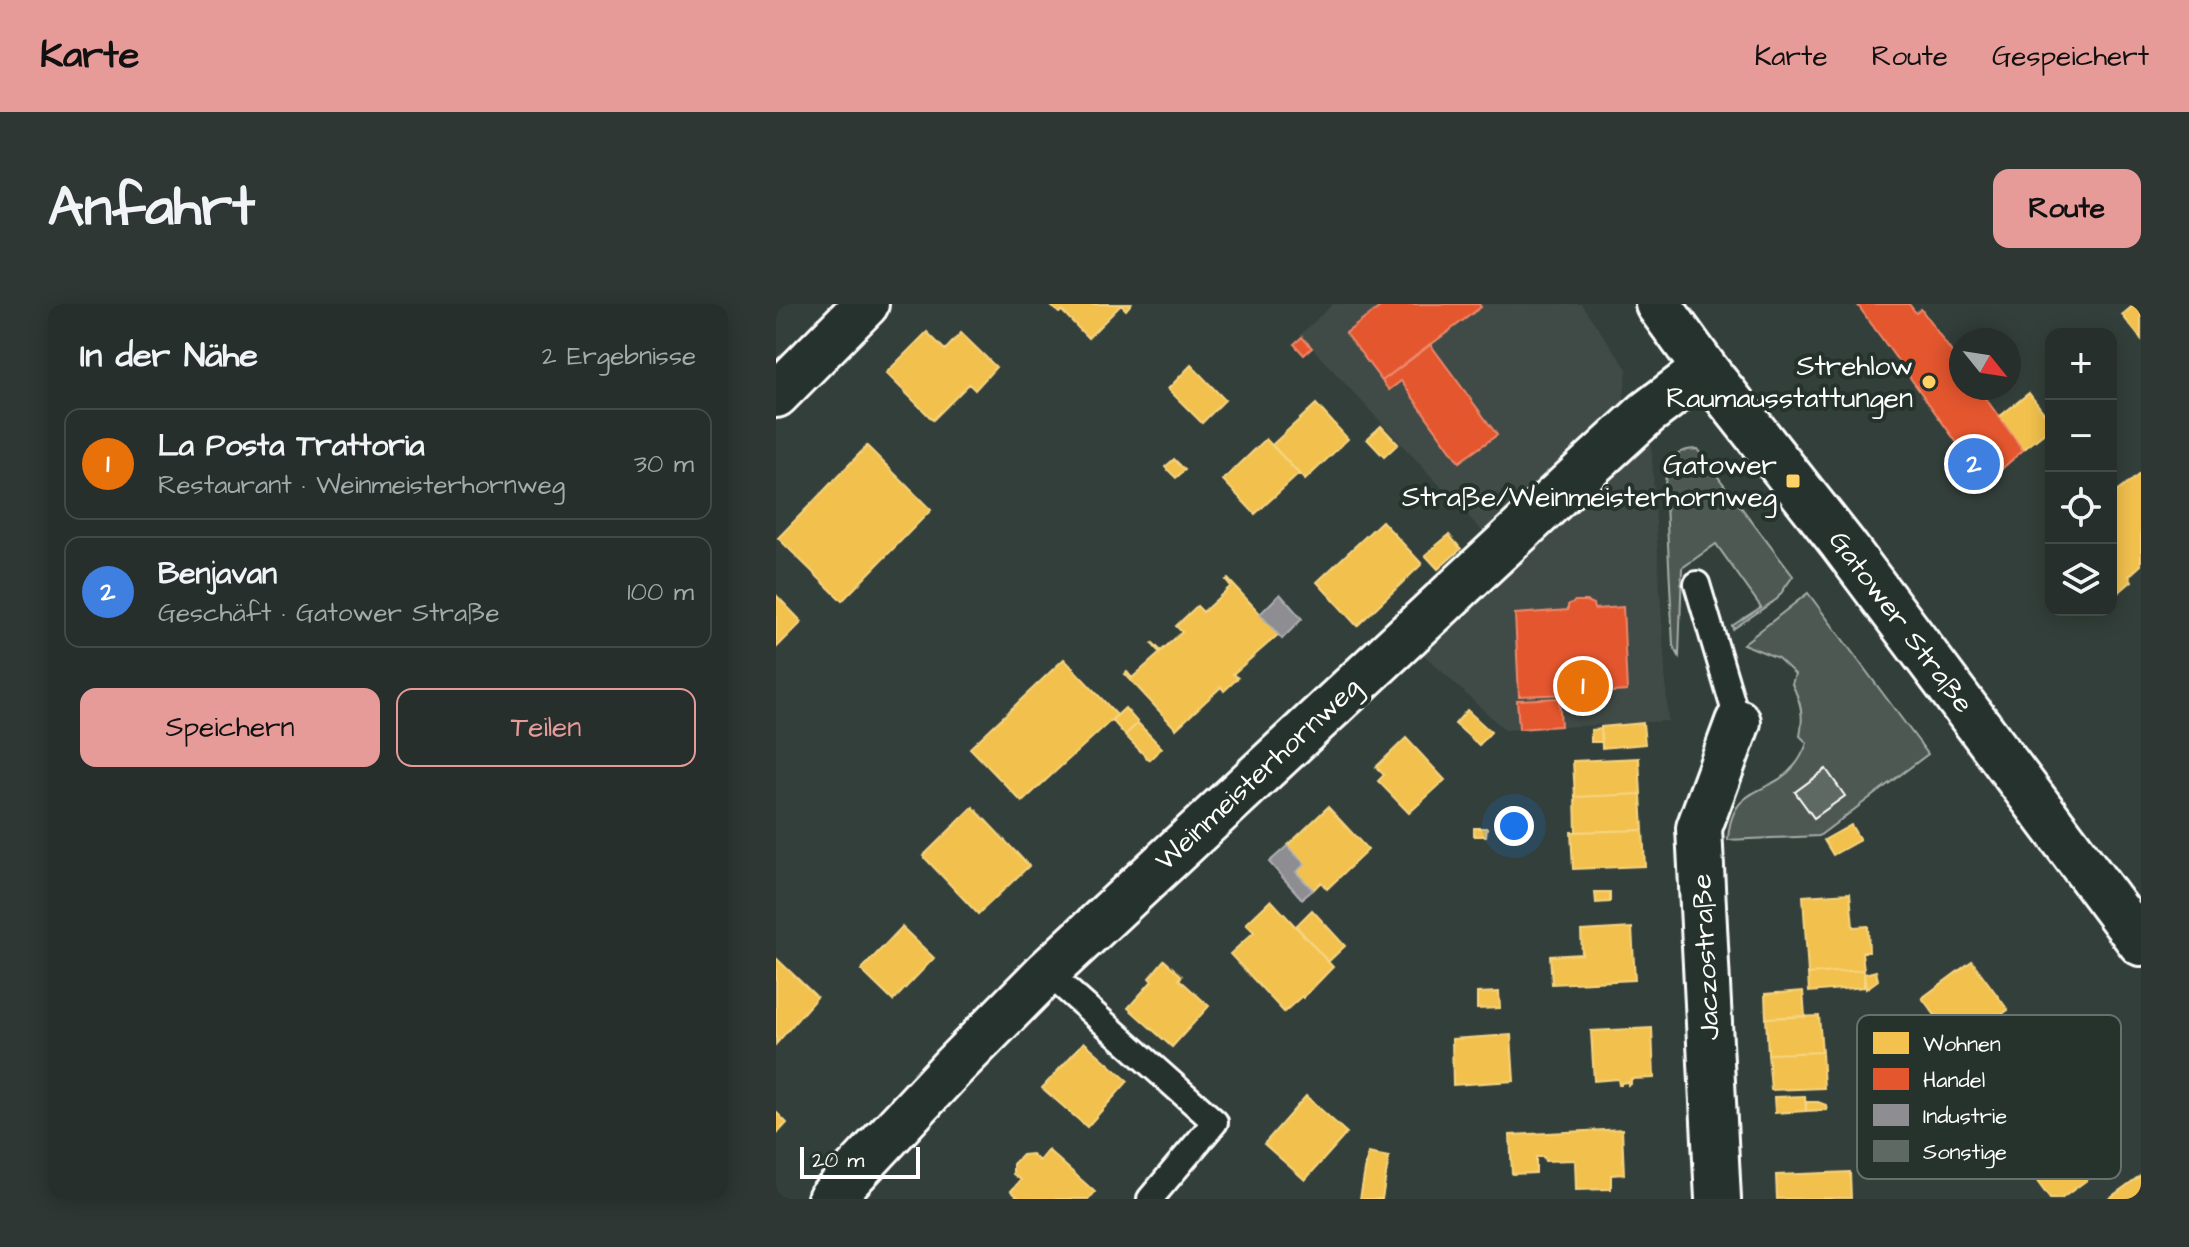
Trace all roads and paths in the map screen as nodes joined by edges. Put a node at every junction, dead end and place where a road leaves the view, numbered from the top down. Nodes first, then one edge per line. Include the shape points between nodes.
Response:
1 (866, 304) edge
2 (1658, 304) edge
3 (1705, 369) junction
4 (776, 395) edge
5 (1697, 584) dead end
6 (1738, 722) joint
7 (2141, 943) edge
8 (1047, 972) junction
9 (830, 1199) edge
10 (1150, 1199) edge
11 (1718, 1199) edge

1 - 4 street
2 - 3 street, Gatower Straße
3 - 7 street, Gatower Straße
3 - 8 street, Weinmeisterhornweg via 1581,473
5 - 6 lane
6 - 11 street, Jaczostraße via 1699,828
8 - 9 street, Weinmeisterhornweg
8 - 10 lane via 1215,1122

